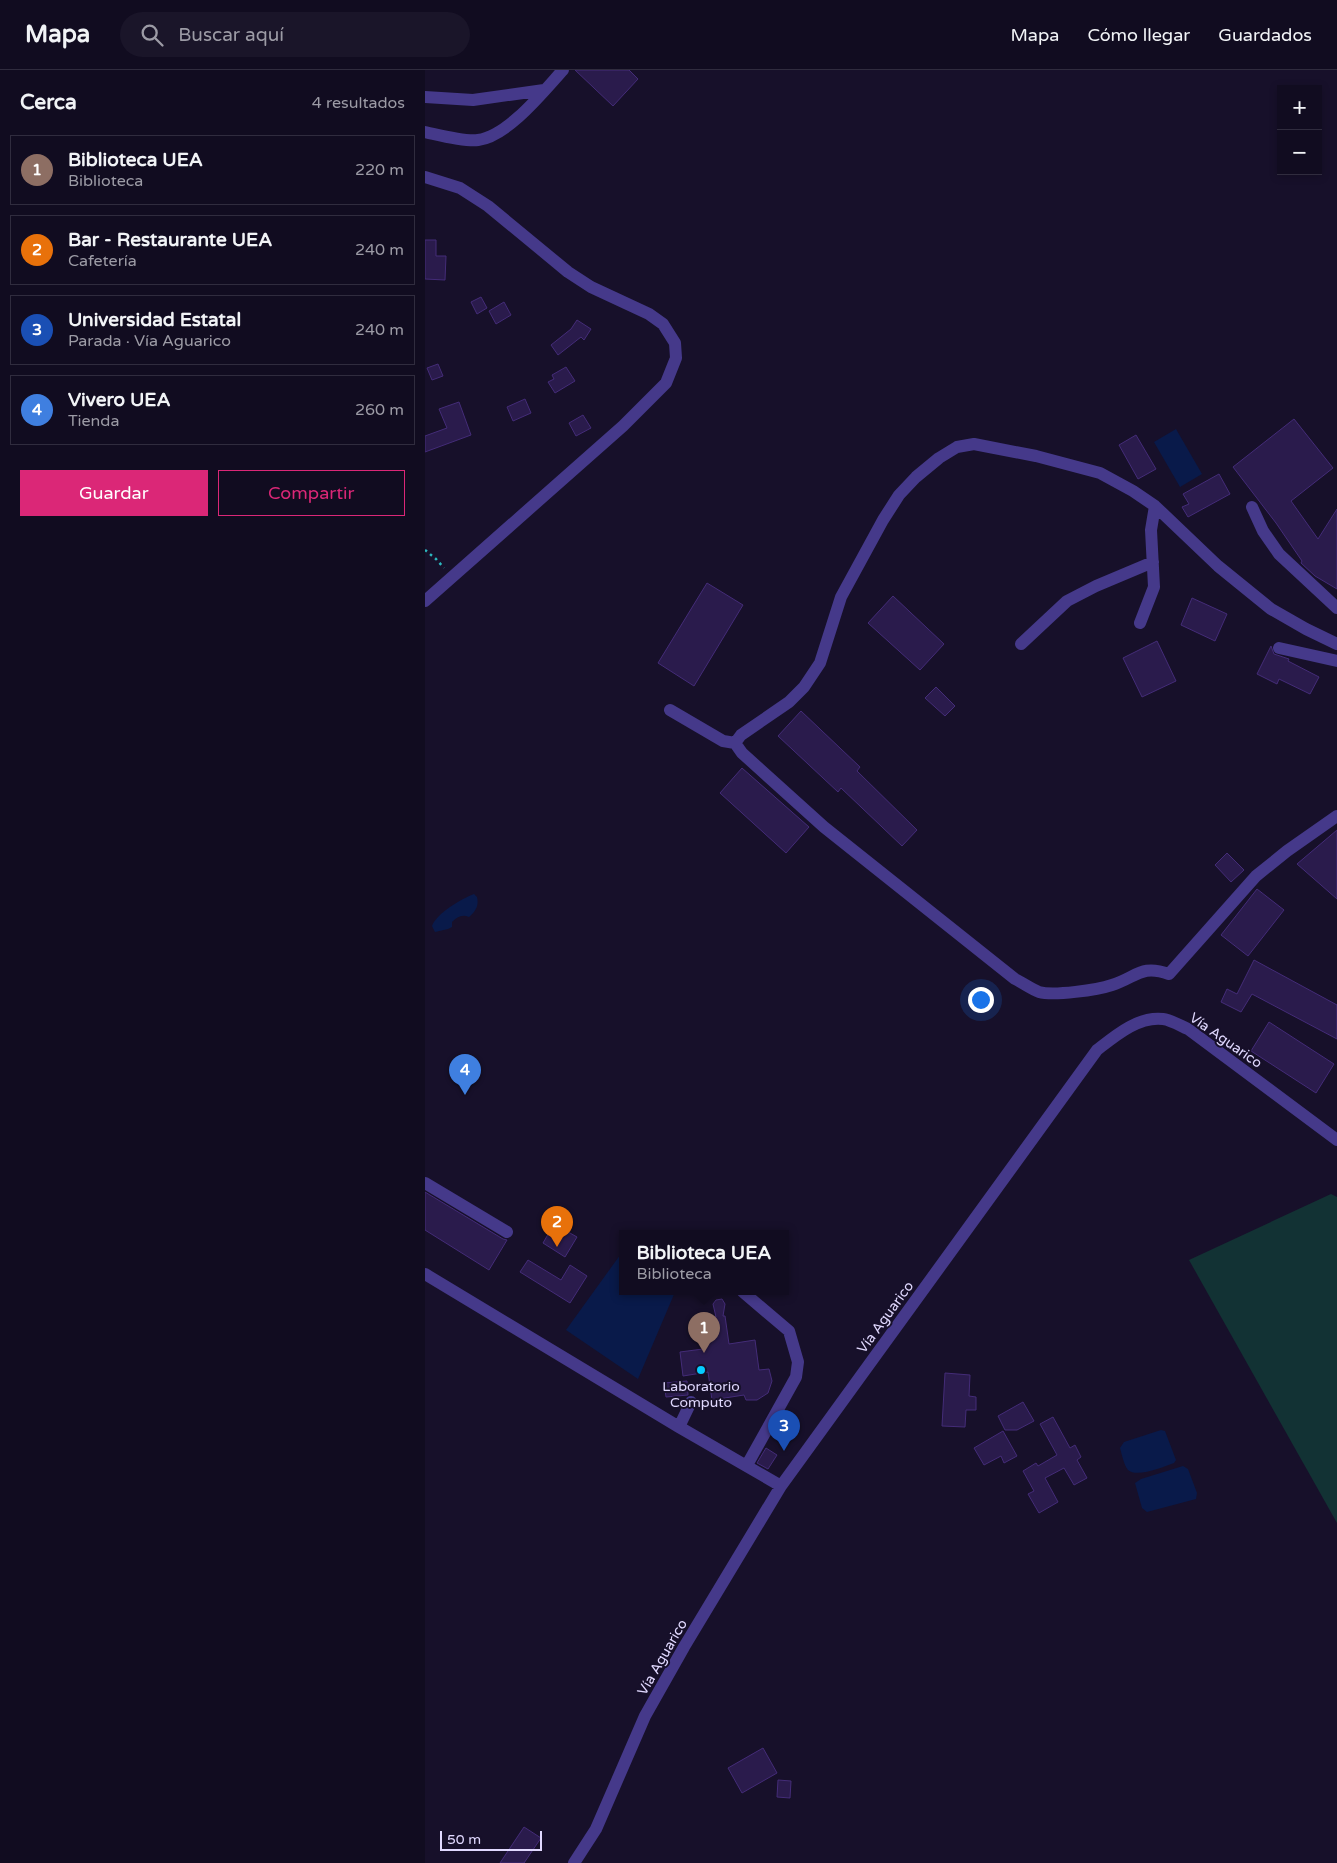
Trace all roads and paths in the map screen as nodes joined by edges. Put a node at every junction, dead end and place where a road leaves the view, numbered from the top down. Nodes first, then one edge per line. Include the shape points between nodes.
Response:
1 (563, 70) edge
2 (544, 90) junction
3 (425, 97) edge
4 (425, 132) edge
5 (425, 178) edge
6 (1155, 506) junction
7 (1252, 507) dead end
8 (425, 550) edge
9 (1153, 562) junction
10 (451, 577) junction
11 (425, 602) edge
12 (1337, 608) edge
13 (1139, 623) dead end
14 (1021, 644) dead end
15 (1337, 644) edge
16 (1279, 648) dead end
17 (1337, 661) edge
18 (670, 710) dead end
19 (735, 744) junction
20 (1337, 816) edge
21 (1337, 1140) edge
22 (425, 1183) edge
23 (507, 1232) dead end
24 (425, 1274) edge
25 (747, 1295) edge
26 (691, 1402) dead end
27 (679, 1427) junction
28 (747, 1465) junction
29 (781, 1486) junction
30 (574, 1863) edge

1 - 2 street
2 - 3 street via 473,100
2 - 4 street via 503,130 478,140
5 - 10 street via 460,188 488,206 568,272 663,324 675,343 676,358 666,383 623,426
6 - 9 street via 1151,530
6 - 15 street via 1218,566 1271,609
6 - 19 street via 1133,490 1100,474 974,444 957,447 915,477 883,520 841,598 820,663 804,687 789,702 741,735
7 - 12 street via 1279,554
8 - 10 path
9 - 13 street via 1154,587
9 - 14 street via 1067,601
10 - 11 street
16 - 17 street
18 - 19 street via 723,741
19 - 20 street via 824,827 1015,979 1040,992 1072,993 1111,986 1149,969 1169,974 1256,876
21 - 29 street, Vía Aguarico via 1188,1029 1163,1019 1143,1021 1118,1033 1097,1050
22 - 23 street
24 - 27 street
25 - 28 street via 789,1331 798,1362 796,1377
26 - 27 street
27 - 28 street
28 - 29 street
29 - 30 street, Vía Aguarico via 645,1716 596,1829

